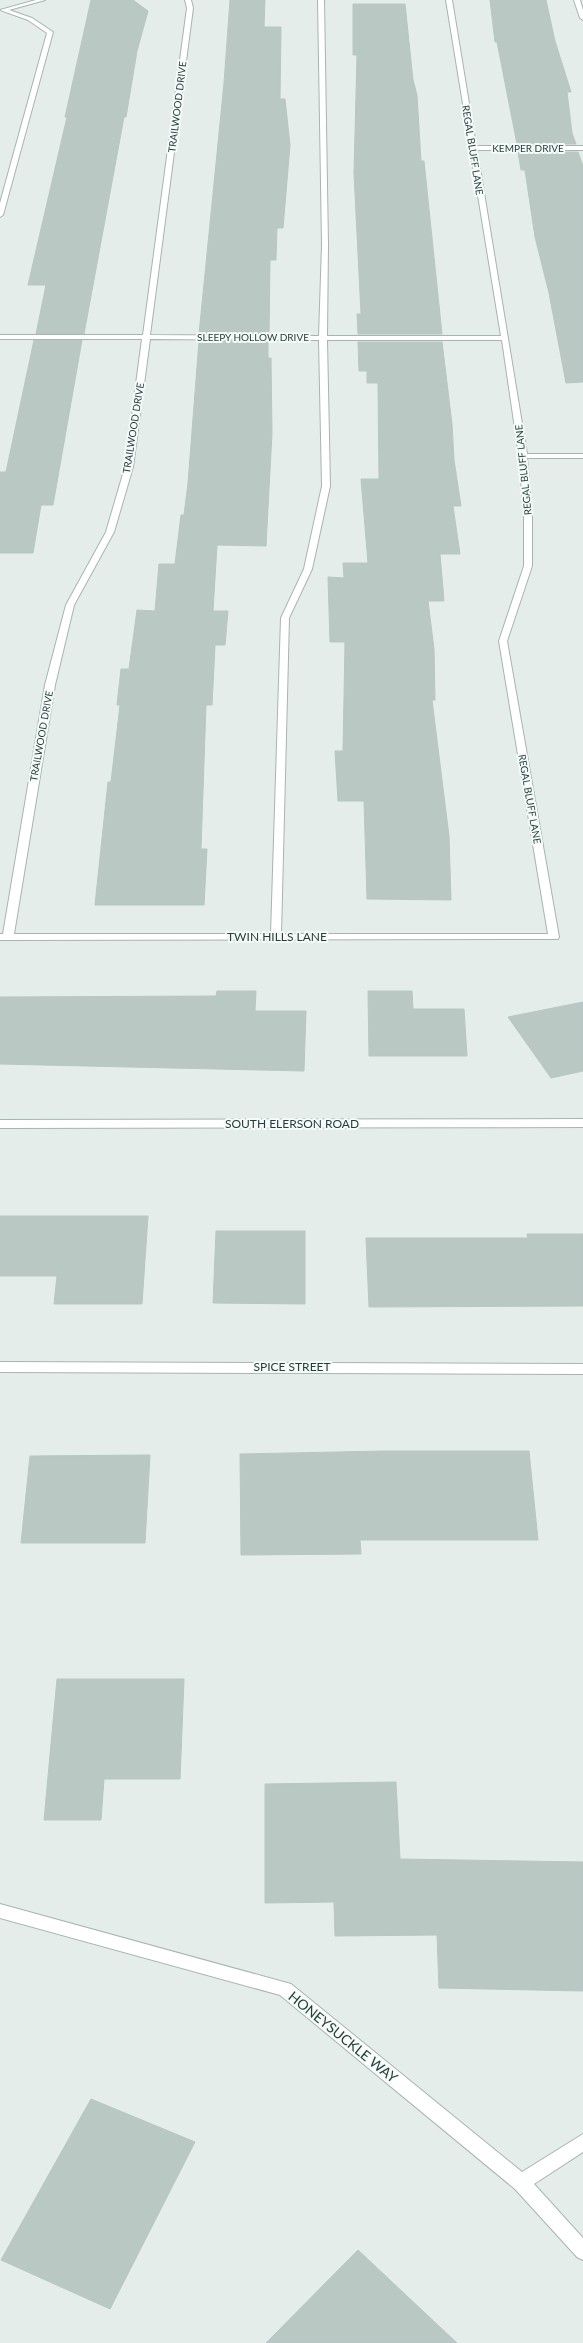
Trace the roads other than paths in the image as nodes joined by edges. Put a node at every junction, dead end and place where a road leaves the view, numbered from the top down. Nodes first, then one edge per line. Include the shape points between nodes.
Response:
1 (42, 0) edge
2 (188, 0) edge
3 (321, 0) edge
4 (449, 0) edge
5 (577, 0) edge
6 (1, 10) edge
7 (583, 18) edge
8 (473, 148) junction
9 (583, 148) edge
10 (0, 215) edge
11 (0, 337) edge
12 (147, 337) junction
13 (323, 337) junction
14 (505, 338) junction
15 (522, 456) junction
16 (583, 456) edge
17 (276, 937) junction
18 (554, 937) joint
19 (4, 938) edge
20 (0, 1124) edge
21 (583, 1124) edge
22 (0, 1367) edge
23 (583, 1369) edge
24 (0, 1911) edge
25 (583, 2142) edge
26 (521, 2183) junction
27 (583, 2251) edge

1 - 6 street
2 - 12 street, TRAILWOOD DRIVE via 190,8
3 - 13 street via 325,245
4 - 8 street, REGAL BLUFF LANE
5 - 7 street
6 - 10 street via 30,19 50,32
8 - 9 street, KEMPER DRIVE
8 - 14 street, REGAL BLUFF LANE
11 - 12 street, SLEEPY HOLLOW DRIVE
12 - 13 street, SLEEPY HOLLOW DRIVE
12 - 19 street, TRAILWOOD DRIVE via 127,474 110,532 70,604 50,685
13 - 14 street, SLEEPY HOLLOW DRIVE
13 - 17 street via 326,486 308,569 285,618
14 - 15 street, REGAL BLUFF LANE
15 - 16 street
15 - 18 street, REGAL BLUFF LANE via 528,516 528,566 503,641
17 - 18 street, TWIN HILLS LANE
17 - 19 street, TWIN HILLS LANE
20 - 21 street, SOUTH ELERSON ROAD
22 - 23 street, SPICE STREET
24 - 26 street, HONEYSUCKLE WAY via 285,1989
25 - 26 street
26 - 27 street, HONEYSUCKLE WAY

